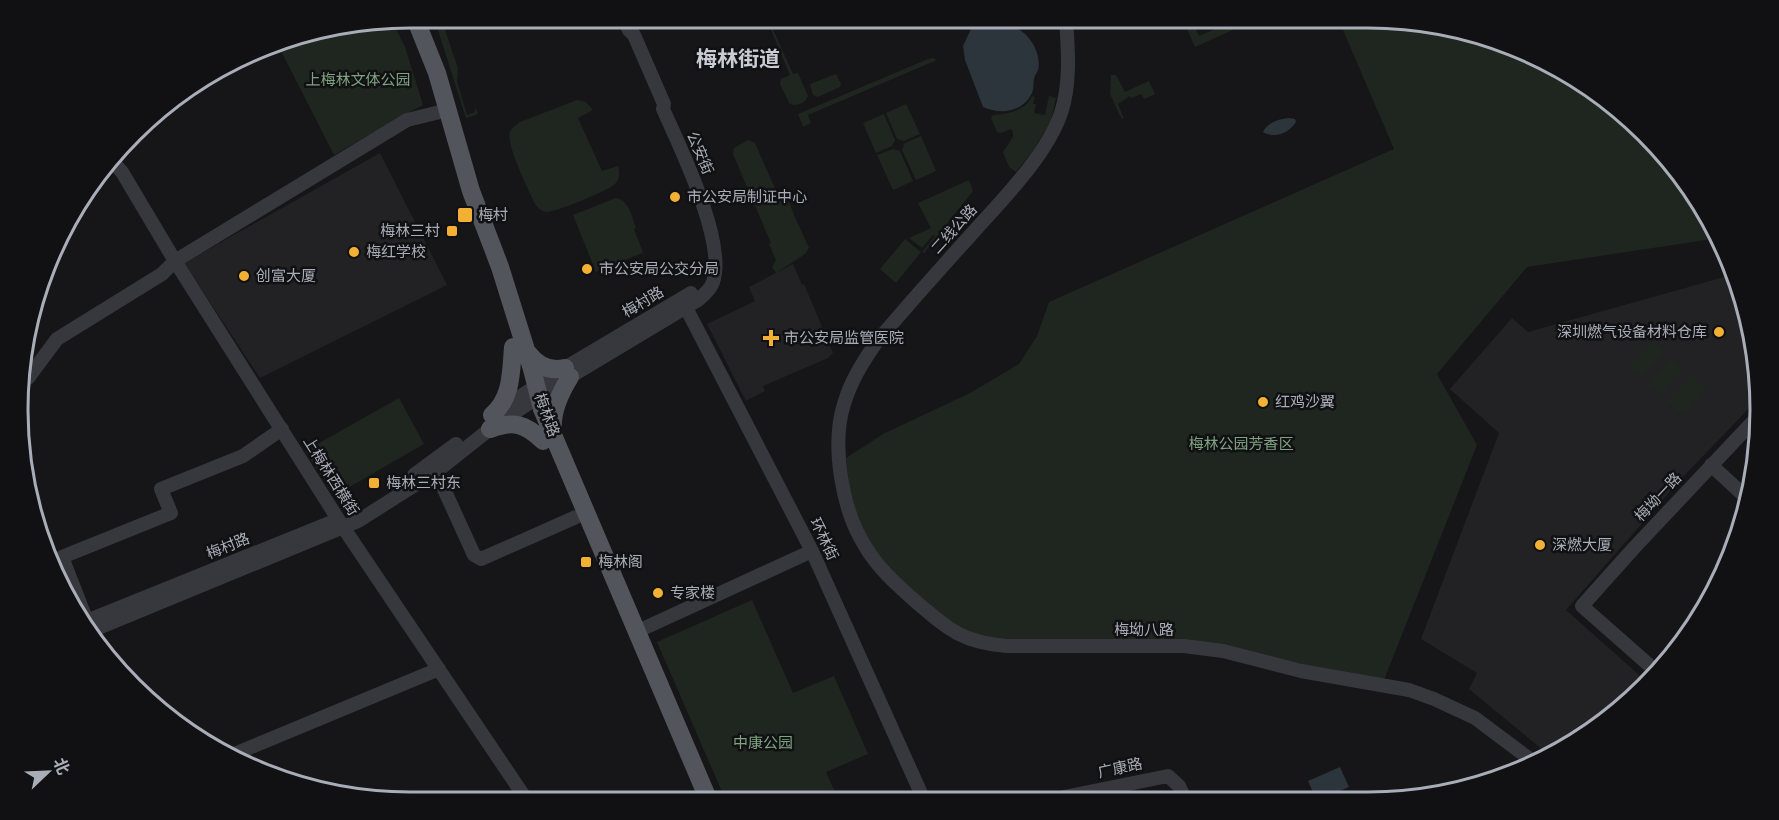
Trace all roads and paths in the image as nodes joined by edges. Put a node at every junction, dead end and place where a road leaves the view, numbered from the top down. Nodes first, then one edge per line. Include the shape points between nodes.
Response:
1 (409, 28) edge
2 (419, 28) edge
3 (626, 28) edge
4 (1067, 28) edge
5 (440, 112) junction
6 (117, 166) edge
7 (175, 261) junction
8 (714, 280) joint
9 (684, 303) junction
10 (519, 347) junction
11 (568, 372) junction
12 (30, 375) edge
13 (533, 395) junction
14 (491, 422) junction
15 (1750, 424) edge
16 (282, 429) junction
17 (549, 439) junction
18 (839, 452) joint
19 (1711, 465) junction
20 (435, 467) junction
21 (1741, 493) edge
22 (576, 517) junction
23 (341, 524) junction
24 (812, 551) junction
25 (75, 592) edge
26 (93, 622) edge
27 (638, 631) junction
28 (1651, 667) edge
29 (439, 669) junction
30 (240, 752) edge
31 (1527, 757) edge
32 (521, 792) edge
33 (692, 792) edge
34 (706, 792) edge
35 (920, 792) edge
36 (1089, 792) edge
37 (1182, 792) edge

1 - 5 main road, 梅林路
2 - 10 main road, 梅林路 via 437,73 471,191 500,267
3 - 8 street, 公安街 via 706,210 716,256
4 - 18 street, 二线公路 via 1065,96 1053,132 1032,164 878,340 843,406
5 - 7 street via 407,120
5 - 10 main road, 梅林路 via 462,190
6 - 7 street, 上梅林西横街
7 - 12 street via 162,274 57,339
7 - 16 street, 上梅林西横街
8 - 9 street, 梅村路
9 - 11 street, 梅村路
9 - 24 street, 环林街
10 - 11 main road via 543,366
10 - 13 main road, 梅林路
10 - 14 main road via 507,394
11 - 13 street, 梅村路
11 - 17 main road
13 - 14 street, 梅村路
13 - 17 main road, 梅林路 via 542,409
14 - 17 main road via 521,426
14 - 20 street, 梅村路
15 - 19 street, 梅坳一路
16 - 23 street, 上梅林西横街
16 - 25 street via 243,456 161,489 171,513 62,557
17 - 22 main road, 梅林路
17 - 27 main road, 梅林路
18 - 31 street, 梅坳八路 via 844,492 857,533 871,556 902,590 943,625 964,637 1006,646 1210,649 1301,671 1409,690 1474,718
19 - 21 street
19 - 28 street, 梅坳一路 via 1582,606
20 - 22 street via 474,555 481,559
20 - 23 street, 梅村路
22 - 33 main road, 梅林路
23 - 26 street, 梅村路
23 - 29 street, 上梅林西横街
24 - 27 street
24 - 35 street, 环林街
27 - 34 main road, 梅林路
29 - 30 street
29 - 32 street, 上梅林西横街
36 - 37 street, 广康路 via 1168,776

